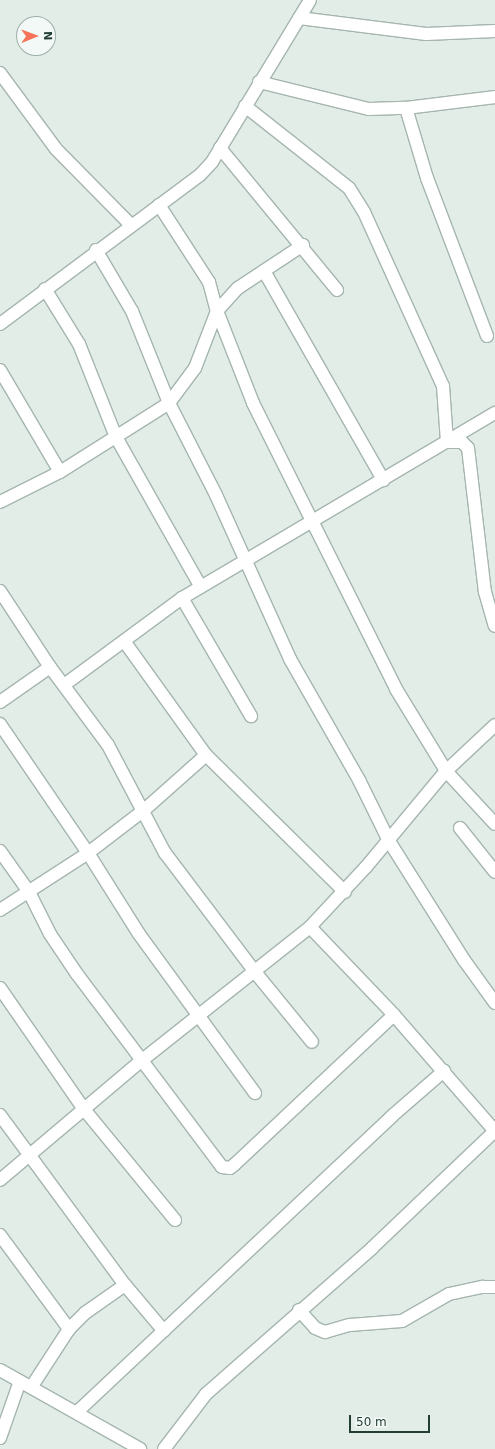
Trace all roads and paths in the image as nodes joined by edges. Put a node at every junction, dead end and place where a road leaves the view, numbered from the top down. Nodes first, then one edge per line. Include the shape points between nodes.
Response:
1 (310, 0) edge
2 (299, 18) junction
3 (495, 31) edge
4 (0, 73) edge
5 (259, 82) junction
6 (495, 97) edge
7 (245, 106) junction
8 (406, 108) junction
9 (220, 148) junction
10 (159, 205) junction
11 (131, 225) junction
12 (303, 245) junction
13 (96, 250) junction
14 (264, 271) junction
15 (46, 289) junction
16 (337, 290) dead end
17 (217, 311) junction
18 (0, 324) edge
19 (487, 336) dead end
20 (0, 370) edge
21 (169, 403) junction
22 (495, 413) edge
23 (116, 437) junction
24 (446, 442) junction
25 (60, 472) junction
26 (383, 480) junction
27 (0, 502) edge
28 (311, 521) junction
29 (245, 563) junction
30 (201, 587) junction
31 (0, 591) edge
32 (182, 598) junction
33 (495, 626) edge
34 (124, 641) junction
35 (50, 667) junction
36 (64, 685) junction
37 (0, 702) edge
38 (251, 716) dead end
39 (0, 724) edge
40 (495, 725) edge
41 (206, 755) junction
42 (446, 771) junction
43 (143, 811) junction
44 (495, 824) edge
45 (460, 828) dead end
46 (389, 840) junction
47 (0, 851) edge
48 (88, 853) junction
49 (495, 872) edge
50 (29, 892) junction
51 (345, 892) junction
52 (0, 910) edge
53 (310, 927) junction
54 (255, 972) junction
55 (491, 987) edge
56 (0, 988) edge
57 (495, 1003) edge
58 (394, 1015) junction
59 (196, 1016) junction
60 (312, 1042) dead end
61 (141, 1061) junction
62 (444, 1071) junction
63 (255, 1093) dead end
64 (83, 1108) junction
65 (0, 1115) edge
66 (495, 1131) edge
67 (29, 1156) junction
68 (0, 1180) edge
69 (175, 1220) dead end
70 (0, 1235) edge
71 (125, 1285) junction
72 (495, 1287) edge
73 (299, 1310) junction
74 (69, 1329) junction
75 (164, 1331) junction
76 (0, 1370) edge
77 (20, 1381) junction
78 (32, 1386) junction
79 (77, 1412) junction
80 (0, 1438) edge
81 (140, 1449) edge
82 (164, 1449) edge

1 - 2 street
2 - 3 street via 426,34
2 - 5 street
4 - 11 street via 56,149
5 - 7 street
5 - 8 street via 369,109
6 - 8 street
7 - 9 street
7 - 24 street via 343,183 358,200 443,386
8 - 19 street via 427,178
9 - 10 street via 200,175
9 - 12 street
10 - 11 street
10 - 17 street via 209,282
11 - 13 street
12 - 14 street
12 - 16 street
13 - 15 street
13 - 21 street via 132,311
14 - 17 street via 238,288
14 - 26 street
15 - 18 street
15 - 23 street via 79,344
17 - 21 street via 195,368
17 - 28 street via 241,377
20 - 25 street
21 - 23 street
21 - 29 street via 216,495
22 - 24 street
23 - 25 street
23 - 30 street
24 - 26 street
24 - 33 street via 462,442 468,448 485,592
25 - 27 street
26 - 28 street
28 - 29 street
28 - 42 street via 396,688
29 - 30 street
29 - 46 street via 290,659 359,780
30 - 32 street
31 - 35 street
32 - 34 street
32 - 38 street
34 - 36 street
34 - 41 street
35 - 36 street
35 - 37 street
36 - 43 street via 108,745
39 - 48 street
40 - 42 street
41 - 43 street
41 - 51 street
42 - 44 street
42 - 46 street
43 - 48 street
43 - 54 street via 165,854
45 - 49 street
46 - 51 street
46 - 55 street via 464,960
47 - 50 street
48 - 50 street
48 - 59 street via 139,934
50 - 52 street
50 - 61 street via 63,955
51 - 53 street
53 - 54 street
53 - 58 street
54 - 59 street
54 - 60 street
55 - 57 street
56 - 64 street
58 - 61 street via 230,1168 222,1167
58 - 62 street
59 - 61 street
59 - 63 street
61 - 64 street
62 - 66 street
62 - 75 street via 392,1116
64 - 67 street
64 - 69 street
65 - 67 street
66 - 73 street via 372,1248
67 - 68 street
67 - 71 street via 72,1210
70 - 74 street
71 - 74 street via 85,1313
71 - 75 street
72 - 73 street via 449,1294 402,1321 350,1325 325,1332 315,1328
73 - 82 street via 206,1394
74 - 78 street
75 - 79 street
76 - 77 street
77 - 78 street
77 - 80 street
78 - 79 street
79 - 81 street

